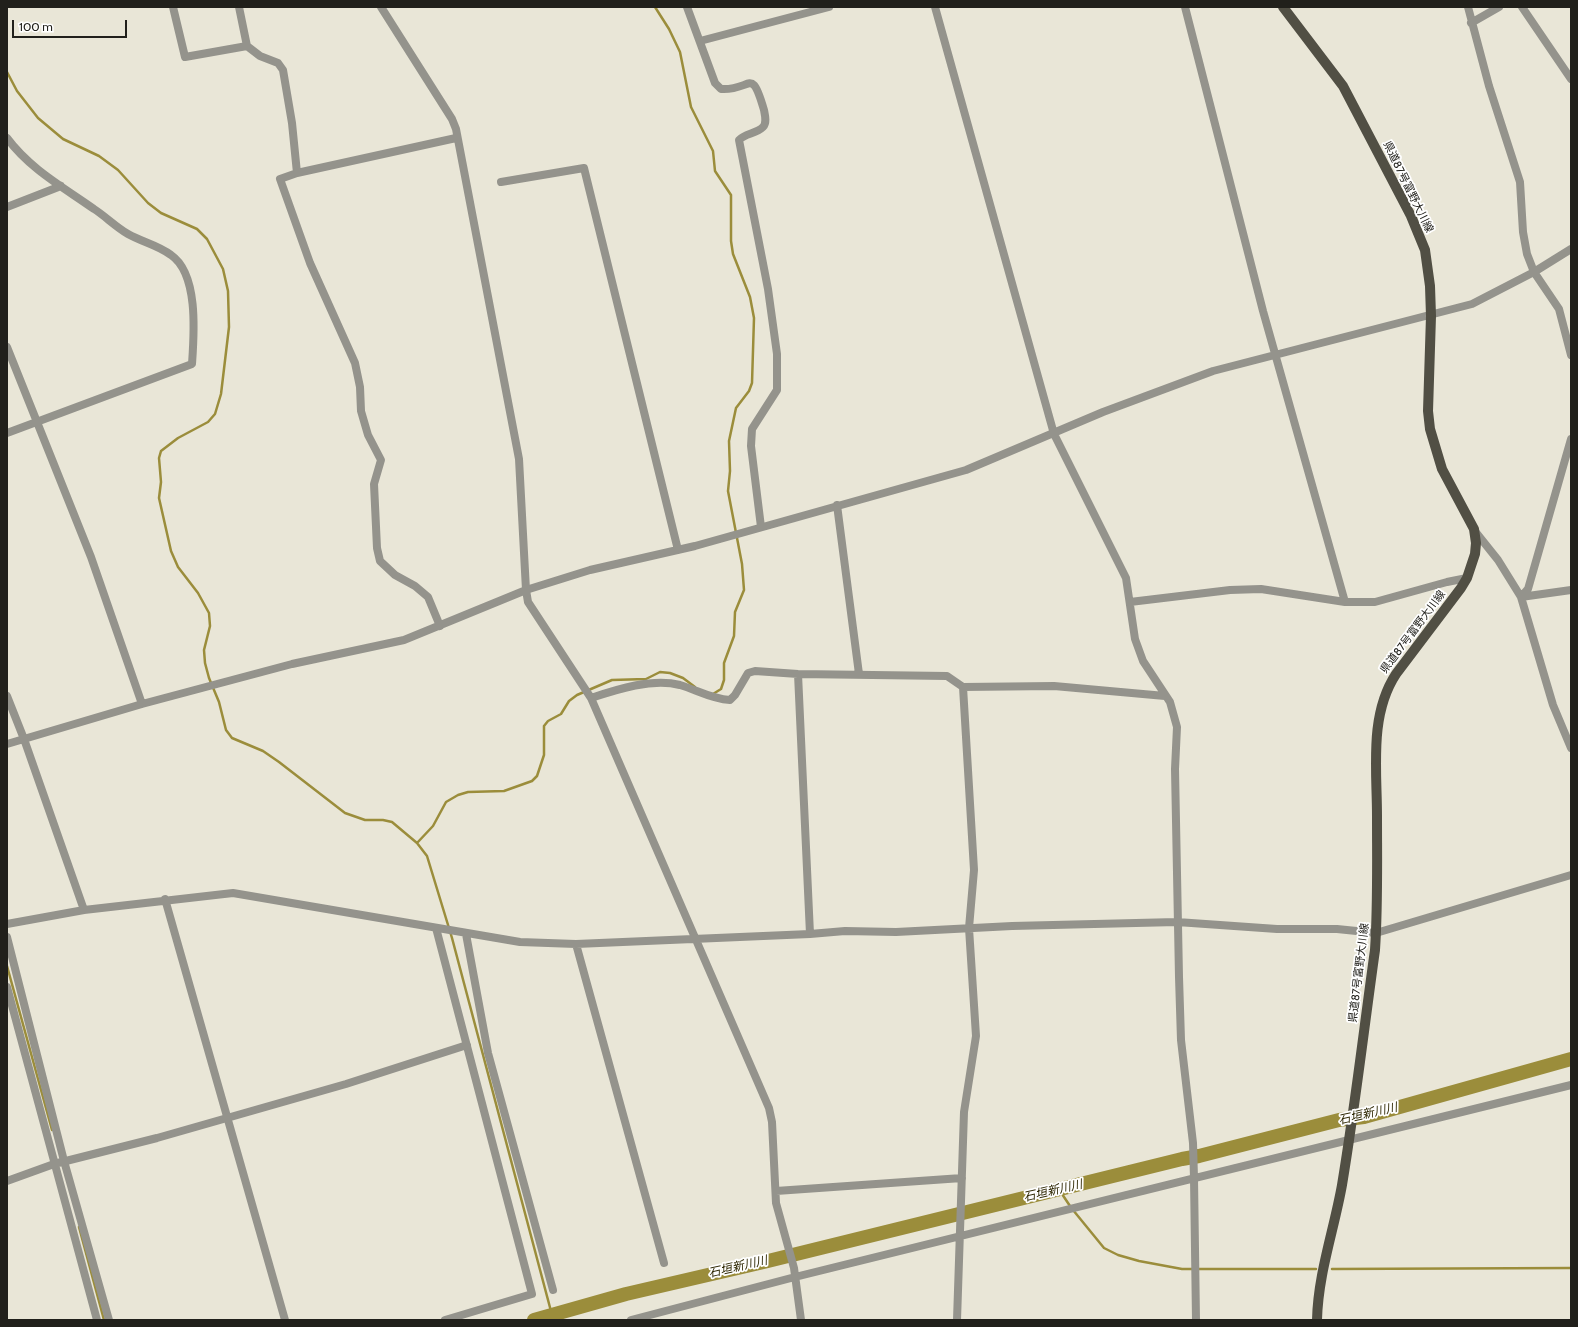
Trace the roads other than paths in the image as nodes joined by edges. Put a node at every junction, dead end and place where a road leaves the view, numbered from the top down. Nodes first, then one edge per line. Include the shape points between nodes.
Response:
1 (173, 7) edge
2 (239, 7) edge
3 (382, 7) edge
4 (687, 7) edge
5 (829, 7) edge
6 (935, 7) edge
7 (1185, 7) edge
8 (1283, 7) edge
9 (1468, 7) edge
10 (1499, 7) edge
11 (1522, 7) edge
12 (1471, 23) junction
13 (700, 41) junction
14 (247, 46) junction
15 (1571, 79) edge
16 (7, 138) edge
17 (456, 138) junction
18 (297, 173) junction
19 (501, 182) dead end
20 (61, 186) junction
21 (7, 207) edge
22 (1571, 249) edge
23 (1534, 272) junction
24 (1431, 316) junction
25 (7, 347) edge
26 (1275, 355) junction
27 (1571, 355) edge
28 (36, 422) junction
29 (7, 433) edge
30 (1054, 434) junction
31 (1571, 438) edge
32 (837, 505) junction
33 (761, 526) junction
34 (1474, 529) junction
35 (678, 550) junction
36 (1467, 578) junction
37 (526, 590) junction
38 (1571, 590) edge
39 (1521, 597) junction
40 (1130, 602) junction
41 (1345, 602) junction
42 (440, 626) junction
43 (798, 674) junction
44 (860, 674) junction
45 (963, 687) junction
46 (7, 696) edge
47 (1165, 696) junction
48 (591, 698) junction
49 (142, 704) junction
50 (24, 739) junction
51 (7, 744) edge
52 (1571, 748) edge
53 (1571, 875) edge
54 (165, 899) junction
55 (84, 910) junction
56 (1177, 922) junction
57 (7, 924) edge
58 (436, 928) junction
59 (969, 928) junction
60 (1376, 933) junction
61 (466, 934) junction
62 (810, 934) junction
63 (7, 936) edge
64 (696, 939) junction
65 (576, 944) junction
66 (7, 987) edge
67 (467, 1046) junction
68 (1571, 1085) edge
69 (228, 1117) junction
70 (1349, 1140) junction
71 (64, 1162) junction
72 (54, 1164) junction
73 (962, 1178) junction
74 (1194, 1178) junction
75 (7, 1181) edge
76 (776, 1191) junction
77 (960, 1236) junction
78 (664, 1263) dead end
79 (795, 1277) junction
80 (553, 1290) dead end
81 (97, 1320) edge
82 (109, 1320) edge
83 (285, 1320) edge
84 (445, 1320) edge
85 (631, 1320) edge
86 (801, 1320) edge
87 (957, 1320) edge
88 (1196, 1320) edge
89 (1317, 1320) edge

1 - 14 street via 185,57
2 - 14 street
3 - 17 street via 452,119
4 - 13 street
5 - 13 street
6 - 30 street
7 - 26 street
8 - 24 main road, 県道87号富野大川線 via 1343,86 1411,216 1425,250
9 - 12 street
10 - 12 street
11 - 15 street
12 - 23 street via 1520,182 1523,232
13 - 33 street via 715,83 721,89 752,83 757,87 765,114 764,127 742,136 739,140 768,288 777,354 777,390 752,429 751,446
14 - 18 street via 260,56 278,63 283,70
16 - 20 street via 34,167
17 - 18 street
17 - 37 street via 519,459
18 - 42 street via 280,179 310,263 355,363 361,411 368,435 381,460 374,484 380,561 395,575 428,596
19 - 35 street via 584,168
20 - 21 street
20 - 28 street via 126,233 173,255 184,270 194,311 192,364
22 - 23 street
23 - 24 street via 1472,304
23 - 27 street via 1559,309
24 - 26 street
24 - 34 main road, 県道87号富野大川線 via 1428,411 1430,429 1442,470
25 - 28 street
26 - 30 street via 1179,382
26 - 41 street
28 - 29 street
28 - 49 street via 91,557
30 - 32 street via 966,470
30 - 40 street via 1126,578
31 - 39 street via 1528,588
32 - 33 street
32 - 44 street
33 - 35 street
34 - 36 main road, 県道87号富野大川線 via 1475,548
34 - 39 street via 1498,560
35 - 37 street via 590,570
36 - 41 street via 1375,602
36 - 60 main road, 県道87号富野大川線 via 1396,674 1387,688 1381,706 1376,777
37 - 42 street
37 - 48 street via 528,602
38 - 39 street
39 - 52 street via 1553,705
40 - 41 street via 1230,590 1261,589
40 - 47 street via 1133,629 1141,654
42 - 49 street via 404,640 292,664
43 - 44 street
43 - 48 street via 755,671 748,673 730,700 717,699 680,685 659,683 644,684
43 - 62 street
44 - 45 street via 947,676
45 - 47 street via 1054,686
45 - 59 street via 974,870
46 - 50 street
47 - 56 street via 1174,711 1177,727
48 - 64 street
49 - 50 street
50 - 51 street
50 - 55 street
53 - 60 street
54 - 55 street
54 - 58 street via 233,893
54 - 69 street
55 - 57 street
56 - 59 street
56 - 60 street
56 - 74 street via 1181,1040 1193,1143
58 - 61 street
58 - 67 street
59 - 62 street
59 - 73 street via 976,1036 964,1112
60 - 70 main road, 県道87号富野大川線
61 - 65 street via 520,942
61 - 80 street via 488,1053
62 - 64 street
63 - 71 street
64 - 65 street
64 - 76 street via 769,1108
65 - 78 street
66 - 72 street
67 - 69 street
67 - 84 street via 532,1294
68 - 70 street
69 - 71 street
69 - 83 street
70 - 74 street
70 - 89 main road, 県道87号富野大川線 via 1320,1288
71 - 72 street
71 - 82 street
72 - 75 street
72 - 81 street
73 - 76 street
73 - 77 street
74 - 77 street
74 - 88 street
76 - 79 street via 776,1203
77 - 79 street
77 - 87 street
79 - 85 street
79 - 86 street

